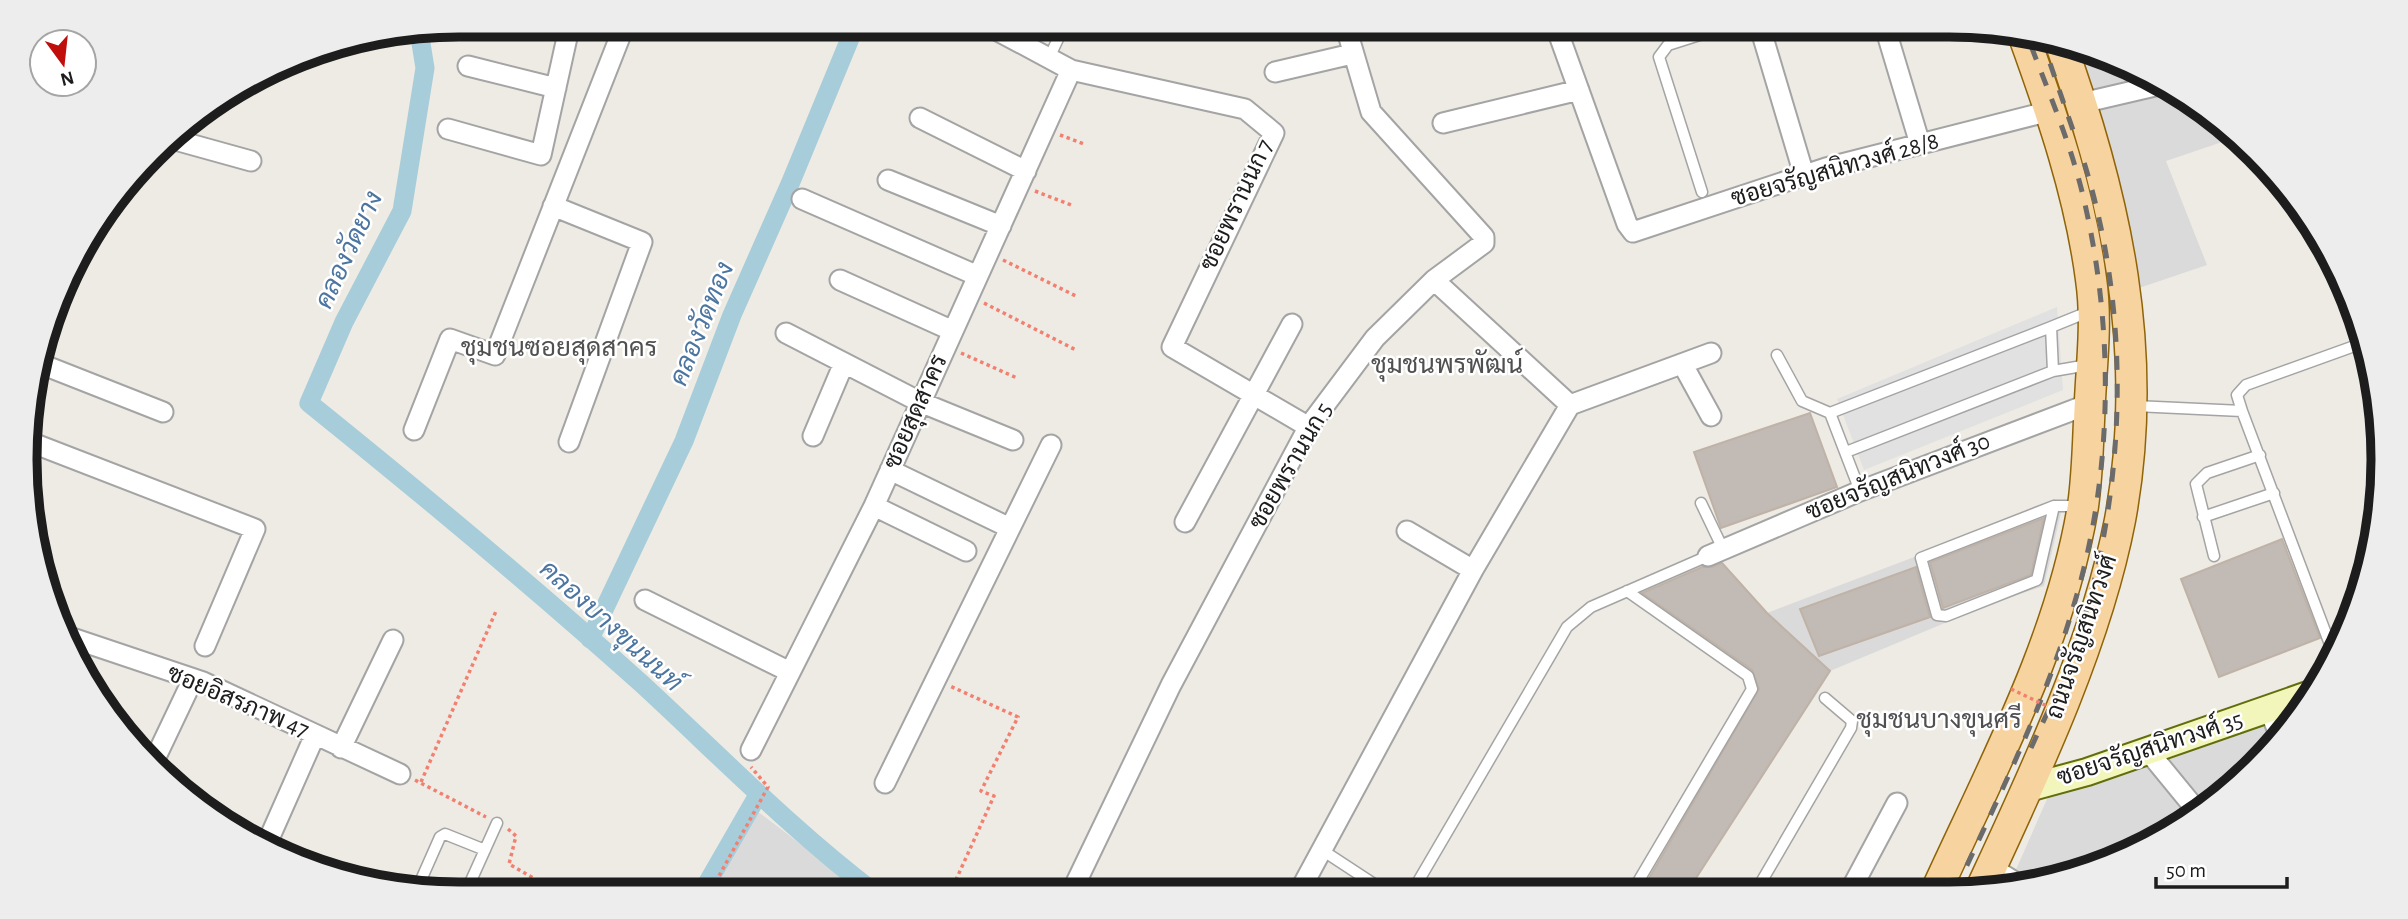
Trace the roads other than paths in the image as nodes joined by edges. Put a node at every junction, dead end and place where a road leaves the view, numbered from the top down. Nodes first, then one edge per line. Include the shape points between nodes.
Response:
1 (567, 37) edge
2 (620, 37) edge
3 (1009, 37) edge
4 (1059, 37) edge
5 (1348, 37) edge
6 (1560, 37) edge
7 (1693, 37) edge
8 (1763, 37) edge
9 (1888, 37) edge
10 (2013, 42) edge
11 (2026, 44) edge
12 (2050, 49) edge
13 (2064, 53) edge
14 (1352, 54) junction
15 (1049, 58) junction
16 (468, 66) dead end
17 (1071, 70) junction
18 (1275, 72) dead end
19 (2149, 87) edge
20 (556, 88) junction
21 (1579, 90) junction
22 (2082, 103) junction
23 (2038, 114) junction
24 (920, 118) dead end
25 (1443, 122) dead end
26 (448, 130) dead end
27 (181, 142) edge
28 (1920, 144) junction
29 (251, 161) dead end
30 (1804, 175) junction
31 (888, 180) dead end
32 (1016, 184) junction
33 (1702, 192) dead end
34 (802, 199) dead end
35 (554, 206) junction
36 (1001, 226) junction
37 (978, 276) junction
38 (840, 280) dead end
39 (1434, 280) junction
40 (2083, 314) junction
41 (1292, 324) dead end
42 (2051, 327) junction
43 (786, 333) dead end
44 (950, 338) junction
45 (2356, 346) edge
46 (1711, 353) dead end
47 (1777, 355) dead end
48 (844, 363) junction
49 (1683, 365) junction
50 (47, 366) edge
51 (2130, 369) junction
52 (2053, 371) junction
53 (2089, 387) junction
54 (1252, 395) junction
55 (920, 402) junction
56 (1570, 405) junction
57 (2131, 406) junction
58 (2242, 411) junction
59 (163, 412) dead end
60 (1830, 413) junction
61 (1711, 416) dead end
62 (1302, 423) dead end
63 (414, 430) dead end
64 (813, 436) dead end
65 (1013, 440) dead end
66 (569, 442) dead end
67 (38, 445) edge
68 (1051, 445) dead end
69 (1846, 452) junction
70 (2260, 455) junction
71 (890, 470) junction
72 (1860, 491) junction
73 (2274, 492) junction
74 (1701, 503) dead end
75 (874, 506) junction
76 (2068, 506) junction
77 (2203, 517) junction
78 (1185, 522) dead end
79 (1010, 528) junction
80 (1407, 531) dead end
81 (966, 551) dead end
82 (1716, 552) junction
83 (2214, 556) dead end
84 (1473, 570) junction
85 (1627, 591) junction
86 (645, 600) dead end
87 (77, 640) edge
88 (393, 640) dead end
89 (2329, 643) edge
90 (205, 646) dead end
91 (790, 672) junction
92 (193, 679) junction
93 (1825, 698) dead end
94 (2274, 722) edge
95 (316, 735) junction
96 (341, 748) junction
97 (751, 750) road end
98 (2148, 751) junction
99 (157, 754) edge
100 (400, 774) dead end
101 (884, 783) dead end
102 (2028, 788) junction
103 (1897, 803) dead end
104 (2192, 805) edge
105 (497, 823) dead end
106 (270, 837) edge
107 (485, 850) junction
108 (1322, 850) junction
109 (1986, 879) edge
110 (421, 880) edge
111 (470, 882) edge
112 (1076, 882) edge
113 (1304, 882) edge
114 (1370, 882) edge
115 (1418, 882) edge
116 (1638, 882) edge
117 (1761, 882) edge
118 (1855, 882) edge
119 (1940, 882) edge

1 - 20 street
2 - 35 street
3 - 15 street, ซอยพรานนก 7
4 - 15 lane
5 - 14 street, ซอยพรานนก 5
6 - 21 street
7 - 33 lane via 1668,45 1659,57
8 - 30 street
9 - 28 street
10 - 23 main road, ถนนจรัญสนิทวงศ์
11 - 53 main road, ถนนจรัญสนิทวงศ์ via 2063,153 2087,249 2094,319
12 - 51 main road, ถนนจรัญสนิทวงศ์ via 2104,219
13 - 22 main road, ถนนจรัญสนิทวงศ์
14 - 18 street
14 - 39 street, ซอยพรานนก 5 via 1371,112 1483,237 1484,243
15 - 17 street, ซอยพรานนก 7
16 - 20 street
17 - 32 street, ซอยสุดสาคร
17 - 54 street, ซอยพรานนก 7 via 1245,109 1274,133 1171,343 1174,352
19 - 22 street
20 - 26 street via 541,155
21 - 25 street
21 - 30 street, ซอยจรัญสนิทวงศ์ 28/8 via 1633,232
22 - 51 main road, ถนนจรัญสนิทวงศ์ via 2122,256
23 - 28 street, ซอยจรัญสนิทวงศ์ 28/8
23 - 40 main road, ถนนจรัญสนิทวงศ์ via 2061,190
24 - 32 street
27 - 29 street
28 - 30 street, ซอยจรัญสนิทวงศ์ 28/8
31 - 36 street
32 - 36 street, ซอยสุดสาคร
34 - 37 street
35 - 63 street via 495,355 450,339
35 - 66 street via 642,242
36 - 37 street, ซอยสุดสาคร
37 - 44 street, ซอยสุดสาคร
38 - 44 street
39 - 56 street
39 - 112 street, ซอยพรานนก 5 via 1375,338 1309,426 1171,685
40 - 42 lane
40 - 53 main road, ถนนจรัญสนิทวงศ์
41 - 54 street
42 - 52 lane
42 - 60 lane
43 - 48 street
44 - 55 street, ซอยสุดสาคร
45 - 58 lane via 2246,385 2237,395
46 - 49 street
47 - 60 lane via 1802,401
48 - 55 street
48 - 64 street
49 - 56 street
49 - 61 street
50 - 59 street
51 - 57 main road, ถนนจรัญสนิทวงศ์
52 - 53 lane
52 - 69 lane
53 - 72 street, ซอยจรัญสนิทวงศ์ 30
53 - 76 main road, ถนนจรัญสนิทวงศ์
54 - 62 street, ซอยพรานนก 7
54 - 78 street
55 - 65 street
55 - 71 street, ซอยสุดสาคร
56 - 84 street
57 - 58 lane
57 - 102 main road, ถนนจรัญสนิทวงศ์ via 2120,521 2103,587
58 - 70 lane
60 - 69 lane
67 - 90 street via 255,529
68 - 79 street
69 - 72 lane
70 - 73 lane
70 - 77 lane via 2200,477 2196,484
71 - 75 street, ซอยสุดสาคร
71 - 79 street
72 - 82 street, ซอยจรัญสนิทวงศ์ 30
73 - 77 lane
73 - 89 lane
74 - 82 lane
75 - 81 street
75 - 91 street, ซอยสุดสาคร
76 - 76 lane via 1921,558 1937,615 1946,616 2037,580
76 - 119 main road, ถนนจรัญสนิทวงศ์ via 2075,547 2046,640
77 - 83 lane
79 - 101 street
80 - 84 street
82 - 85 lane
84 - 108 street
85 - 115 lane via 1591,607 1566,627
85 - 116 lane via 1748,676 1752,689
86 - 91 street
87 - 92 street, ซอยอิสรภาพ 47
88 - 96 street
91 - 97 street, ซอยสุดสาคร
92 - 95 street, ซอยอิสรภาพ 47
92 - 99 street
93 - 117 lane via 1849,715 1851,728
94 - 98 street, ซอยจรัญสนิทวงศ์ 35
95 - 96 street, ซอยอิสรภาพ 47
95 - 106 street
96 - 100 street, ซอยอิสรภาพ 47
98 - 102 street, ซอยจรัญสนิทวงศ์ 35
98 - 104 street
102 - 109 main road, ถนนจรัญสนิทวงศ์
103 - 118 street
105 - 107 lane
107 - 110 lane via 452,835 440,837
107 - 111 lane
108 - 113 street
108 - 114 lane

